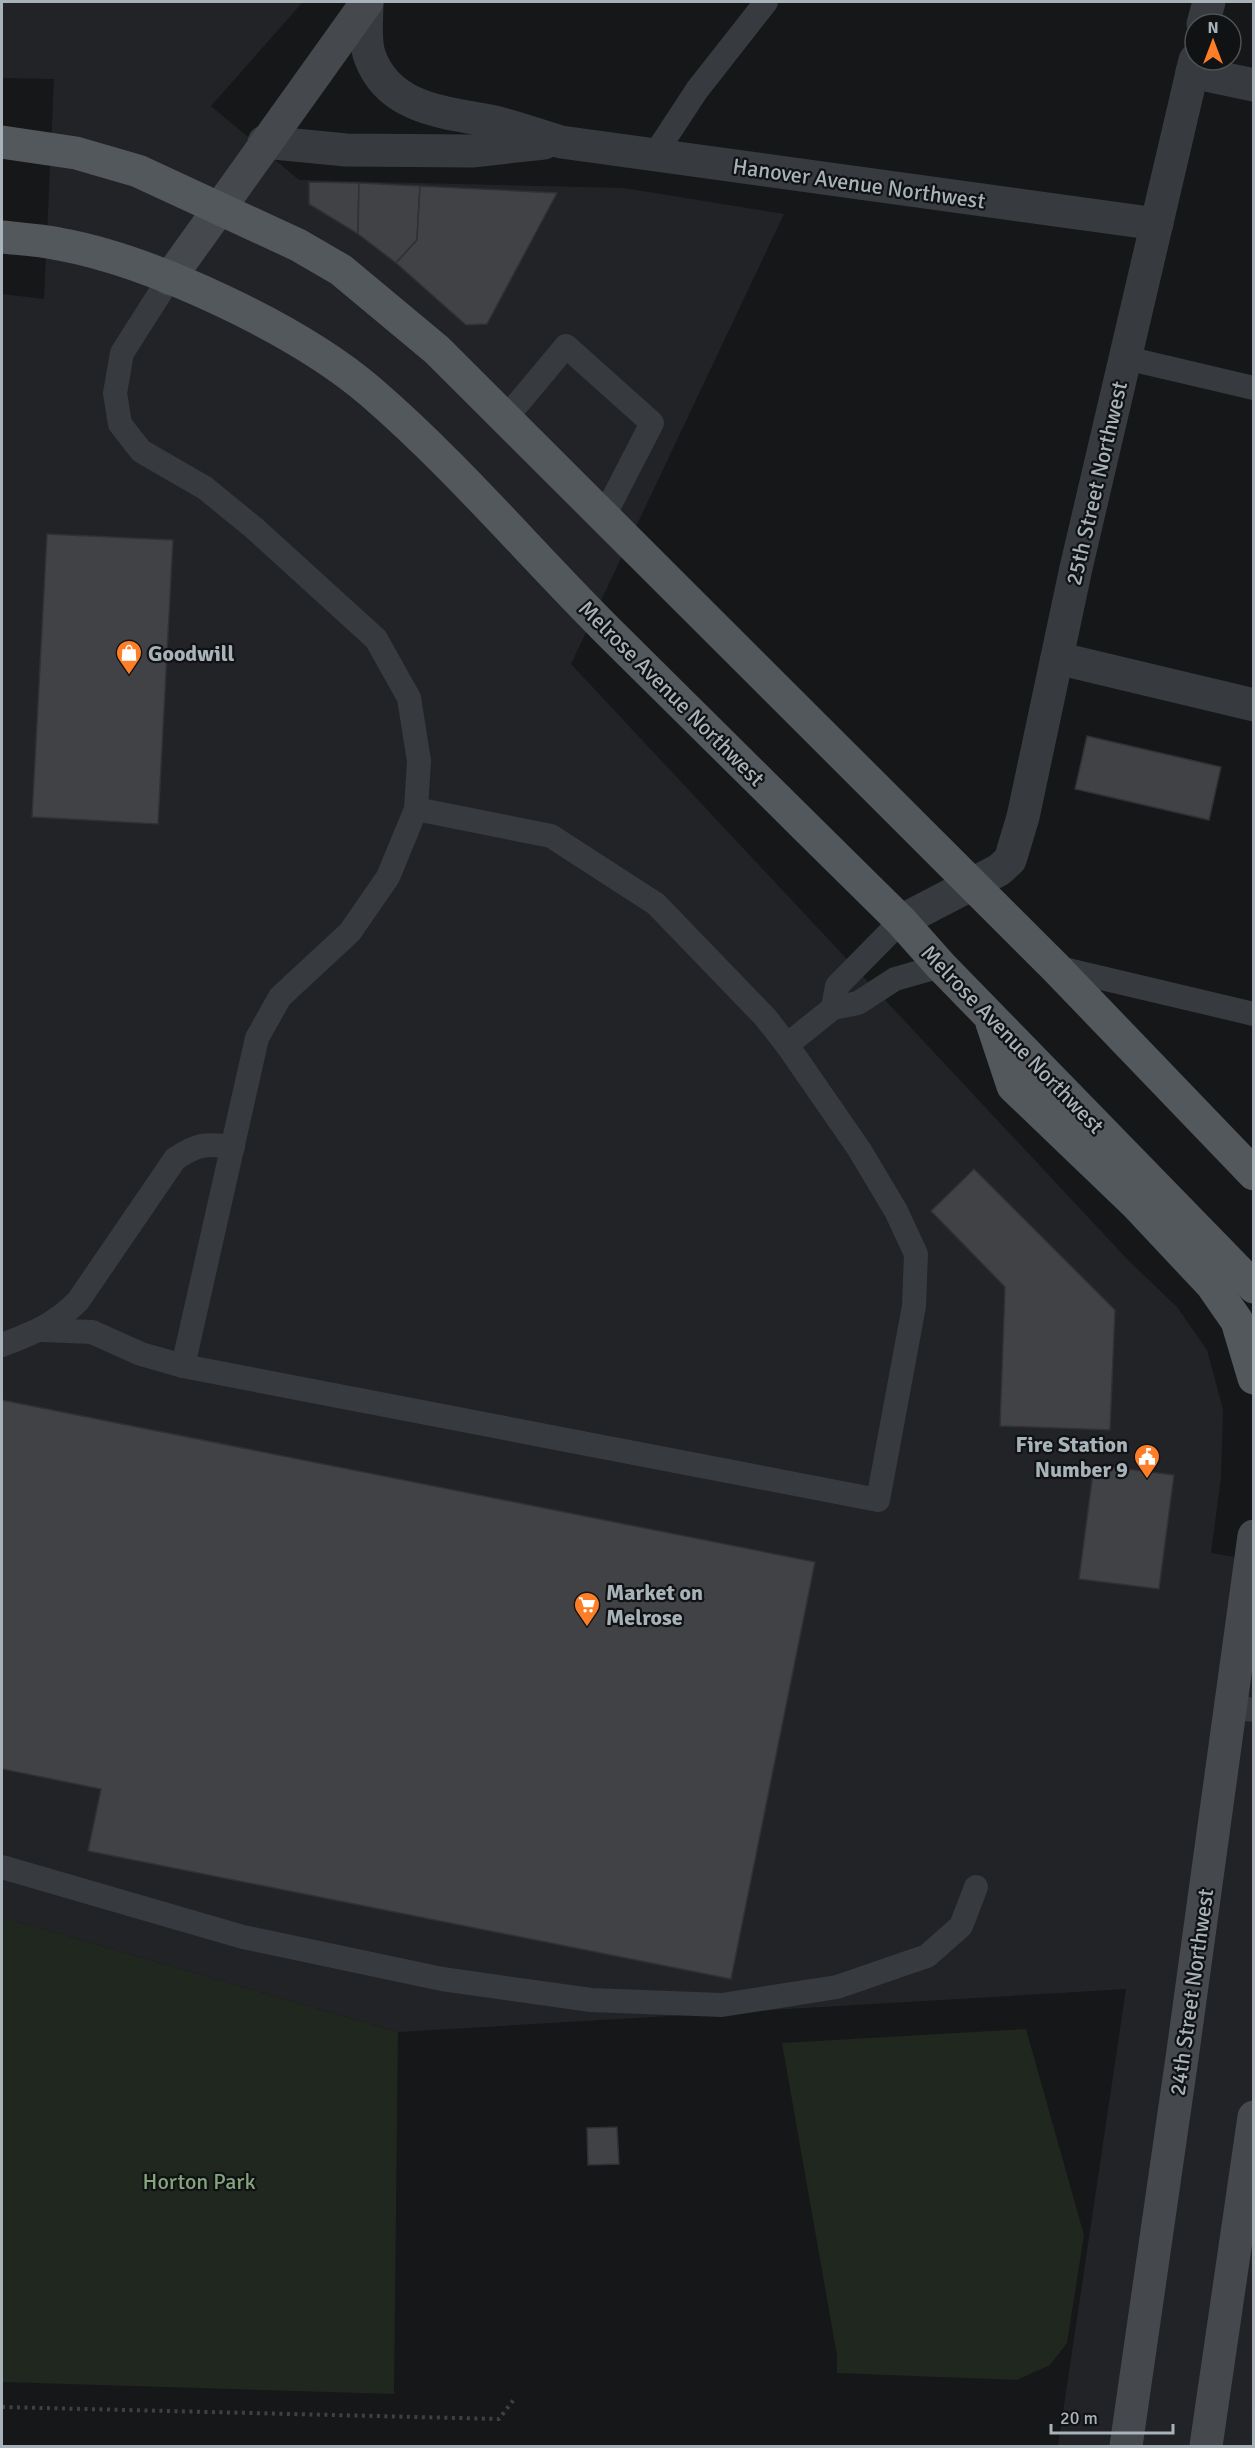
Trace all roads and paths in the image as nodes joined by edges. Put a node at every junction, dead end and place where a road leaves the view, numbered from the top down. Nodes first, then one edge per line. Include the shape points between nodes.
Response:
1 (367, 2) edge
2 (766, 2) edge
3 (1193, 72) edge
4 (1213, 72) edge
5 (1254, 85) edge
6 (2, 142) edge
7 (264, 142) junction
8 (561, 142) junction
9 (655, 154) junction
10 (219, 208) junction
11 (1157, 224) junction
12 (2, 237) edge
13 (169, 279) junction
14 (1126, 358) junction
15 (1254, 388) edge
16 (505, 419) junction
17 (603, 518) junction
18 (1057, 658) junction
19 (1254, 705) edge
20 (416, 809) junction
21 (970, 885) junction
22 (901, 921) junction
23 (941, 966) junction
24 (1055, 967) junction
25 (833, 1008) junction
26 (1254, 1014) edge
27 (990, 1016) junction
28 (787, 1045) junction
29 (233, 1147) junction
30 (1254, 1174) edge
31 (1254, 1287) edge
32 (42, 1330) junction
33 (2, 1345) edge
34 (183, 1366) junction
35 (1254, 1378) edge
36 (1254, 1536) edge
37 (1242, 1709) edge
38 (2, 1867) edge
39 (976, 1887) dead end
40 (1254, 2117) edge
41 (515, 2398) dead end
42 (2, 2407) edge
43 (1126, 2446) edge
44 (1206, 2446) edge

1 - 7 main road
1 - 8 street, Hanover Avenue Northwest via 369,55 395,94 452,115 490,121
2 - 9 lane via 697,90
3 - 11 street, 25th Street Northwest
4 - 5 street
6 - 10 main road via 97,159 138,171
7 - 8 street, Hanover Avenue Northwest via 346,150 472,151
7 - 10 main road
8 - 9 street, Hanover Avenue Northwest
9 - 11 street, Hanover Avenue Northwest
10 - 13 main road
10 - 16 main road via 341,270 437,350
11 - 14 street, 25th Street Northwest
12 - 13 main road, Melrose Avenue Northwest via 60,244 120,259
13 - 20 lane via 122,353 115,393 120,424 141,451 205,488 376,639 409,698 419,761
13 - 22 main road, Melrose Avenue Northwest via 246,313 312,350 369,391 440,457 615,639
14 - 15 lane
14 - 18 street, 25th Street Northwest
16 - 17 main road
16 - 17 lane via 566,346 652,423
17 - 21 main road
18 - 19 street
18 - 21 street, 25th Street Northwest via 1010,860
20 - 28 lane via 551,836 656,904
20 - 29 lane via 388,877 350,932 280,997 257,1038
21 - 22 street, 25th Street Northwest
21 - 24 main road
22 - 23 main road, Melrose Avenue Northwest
22 - 25 lane via 837,986
23 - 25 lane via 895,979 858,1003
23 - 27 main road, Melrose Avenue Northwest
24 - 26 lane
24 - 30 main road
25 - 28 lane
27 - 31 main road, Melrose Avenue Northwest
27 - 35 main road via 1013,1086 1135,1203 1212,1285 1237,1321
28 - 34 lane via 859,1149 916,1254 914,1306 878,1500
29 - 32 lane via 192,1147 175,1160 78,1301
29 - 34 lane
32 - 33 lane
32 - 34 lane via 92,1332 141,1354
36 - 37 main road, 24th Street Northwest
37 - 43 main road, 24th Street Northwest
38 - 39 lane via 243,1937 442,1979 591,2000 722,2005 837,1987 927,1956 961,1926
40 - 44 main road
41 - 42 path via 499,2419

